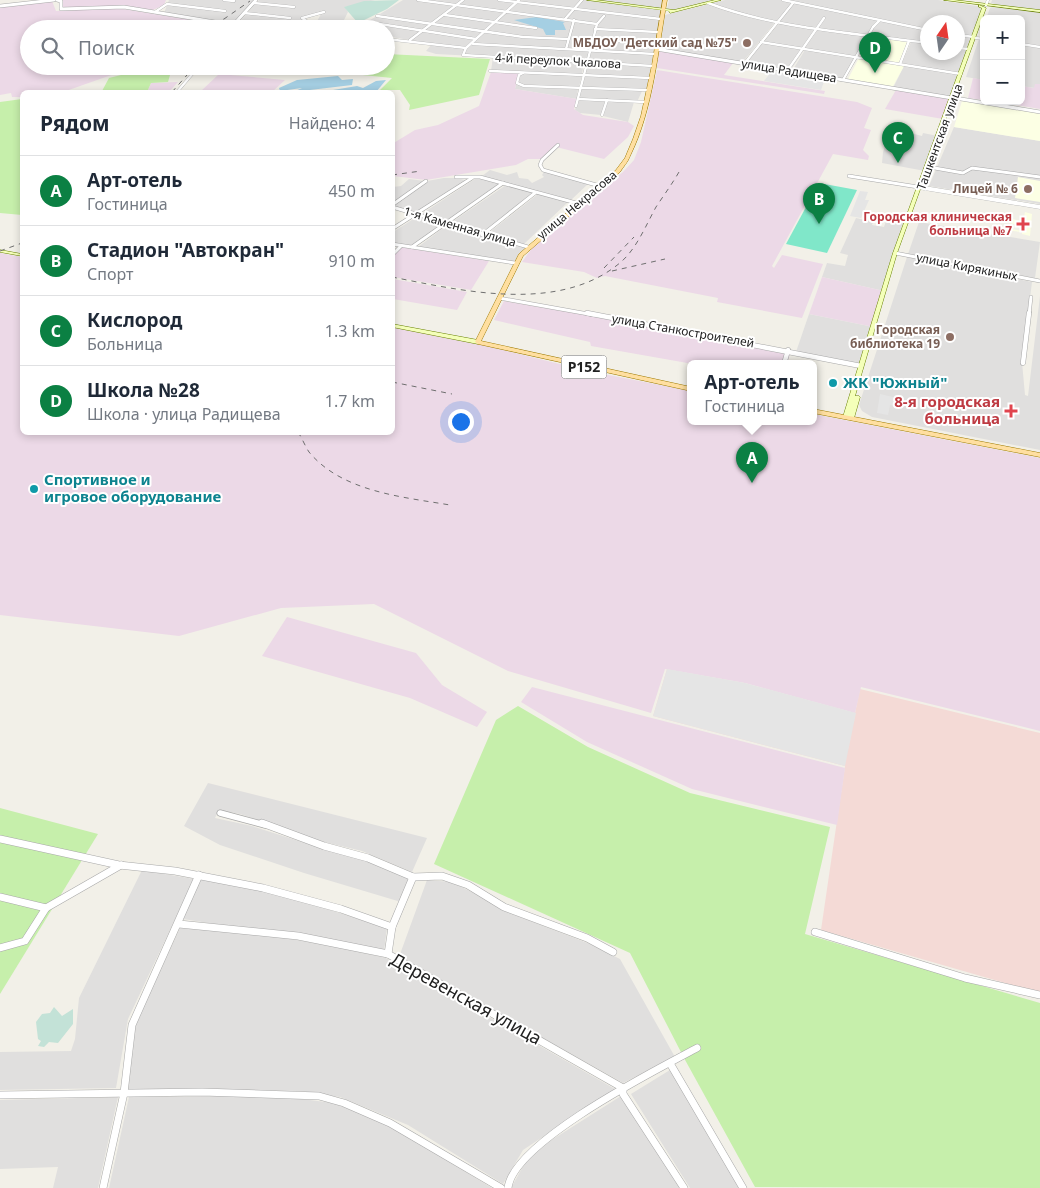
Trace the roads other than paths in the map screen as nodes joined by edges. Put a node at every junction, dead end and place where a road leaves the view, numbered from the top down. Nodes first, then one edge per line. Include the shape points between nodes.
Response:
1 (56, 0) edge
2 (168, 0) edge
3 (224, 0) edge
4 (256, 0) edge
5 (418, 0) edge
6 (463, 0) edge
7 (499, 0) edge
8 (582, 0) edge
9 (588, 0) edge
10 (665, 0) edge
11 (720, 0) edge
12 (783, 0) edge
13 (939, 0) edge
14 (946, 0) edge
15 (988, 0) edge
16 (234, 1) edge
17 (518, 1) edge
18 (253, 3) junction
19 (708, 3) junction
20 (793, 3) junction
21 (167, 4) junction
22 (457, 5) junction
23 (0, 6) edge
24 (983, 6) junction
25 (294, 7) dead end
26 (576, 10) junction
27 (226, 11) dead end
28 (1040, 11) edge
29 (155, 12) junction
30 (324, 12) dead end
31 (506, 12) junction
32 (164, 13) junction
33 (244, 13) junction
34 (663, 14) junction
35 (445, 15) junction
36 (377, 16) dead end
37 (604, 16) dead end
38 (290, 18) dead end
39 (824, 18) dead end
40 (565, 19) junction
41 (204, 20) edge
42 (238, 20) edge
43 (305, 20) edge
44 (574, 20) junction
45 (880, 21) junction
46 (497, 22) junction
47 (778, 22) junction
48 (434, 24) junction
49 (596, 24) junction
50 (395, 26) edge
51 (536, 28) dead end
52 (818, 28) junction
53 (920, 28) edge
54 (595, 29) junction
55 (424, 31) junction
56 (485, 32) junction
57 (658, 32) junction
58 (868, 36) junction
59 (965, 36) edge
60 (975, 38) junction
61 (395, 39) edge
62 (476, 39) junction
63 (568, 39) junction
64 (980, 39) edge
65 (410, 40) junction
66 (592, 40) junction
67 (909, 41) junction
68 (761, 42) junction
69 (920, 42) edge
70 (656, 43) junction
71 (473, 44) junction
72 (1025, 45) edge
73 (1040, 47) edge
74 (466, 48) junction
75 (566, 49) junction
76 (803, 49) junction
77 (965, 49) edge
78 (971, 49) junction
79 (590, 50) junction
80 (655, 52) junction
81 (856, 58) junction
82 (586, 62) junction
83 (744, 64) junction
84 (900, 64) junction
85 (653, 66) junction
86 (490, 71) dead end
87 (787, 71) junction
88 (524, 72) junction
89 (962, 74) junction
90 (191, 75) edge
91 (583, 75) junction
92 (650, 78) junction
93 (843, 80) junction
94 (580, 88) junction
95 (179, 90) edge
96 (647, 90) junction
97 (953, 98) junction
98 (578, 99) junction
99 (607, 100) junction
100 (645, 102) junction
101 (576, 106) dead end
102 (1040, 112) edge
103 (602, 115) dead end
104 (558, 146) dead end
105 (928, 167) junction
106 (475, 176) junction
107 (849, 176) dead end
108 (456, 177) dead end
109 (1040, 177) edge
110 (426, 181) dead end
111 (503, 183) junction
112 (600, 186) junction
113 (920, 187) junction
114 (535, 192) junction
115 (395, 204) edge
116 (580, 204) junction
117 (395, 207) edge
118 (1040, 207) edge
119 (415, 214) junction
120 (444, 223) junction
121 (395, 227) edge
122 (482, 235) junction
123 (395, 245) edge
124 (401, 246) junction
125 (528, 247) junction
126 (412, 248) junction
127 (0, 251) edge
128 (395, 252) edge
129 (897, 253) junction
130 (20, 256) edge
131 (515, 263) junction
132 (1040, 280) edge
133 (1031, 297) dead end
134 (499, 298) junction
135 (395, 327) edge
136 (478, 342) junction
137 (788, 350) junction
138 (785, 360) edge
139 (864, 363) junction
140 (1023, 363) dead end
141 (687, 386) edge
142 (817, 410) edge
143 (849, 416) junction
144 (1040, 451) edge
145 (1040, 455) edge
146 (220, 813) dead end
147 (0, 839) edge
148 (122, 865) junction
149 (199, 875) junction
150 (413, 877) junction
151 (0, 897) edge
152 (46, 908) junction
153 (179, 924) junction
154 (392, 927) junction
155 (815, 932) dead end
156 (0, 948) edge
157 (613, 952) dead end
158 (388, 954) junction
159 (1040, 995) edge
160 (697, 1048) dead end
161 (671, 1065) junction
162 (623, 1088) junction
163 (124, 1093) junction
164 (0, 1095) edge
165 (103, 1188) edge
166 (501, 1188) edge
167 (508, 1188) edge
168 (684, 1188) edge
169 (744, 1188) edge

1 - 23 street
1 - 29 street via 60,1 61,9 114,7
2 - 21 street
3 - 16 street
4 - 18 street
5 - 22 street
6 - 22 street
7 - 17 street
8 - 26 street
9 - 34 main road via 650,8
10 - 34 main road, улица Некрасова
11 - 19 main road
12 - 20 street
13 - 24 main road
14 - 24 main road
15 - 24 street, Ташкентская улица
17 - 26 street
17 - 31 street
18 - 25 street
18 - 33 street
19 - 34 main road
19 - 47 street
20 - 45 street
20 - 47 street
21 - 27 street
21 - 29 street
21 - 32 street
22 - 31 street
22 - 35 street
24 - 28 main road
24 - 60 main road, Ташкентская улица
26 - 34 street
26 - 40 street
29 - 32 street
30 - 43 street via 302,18
31 - 40 street
31 - 46 street
32 - 41 street
33 - 38 street
33 - 42 street
34 - 57 main road, улица Некрасова
35 - 46 street
35 - 48 street
36 - 48 street
37 - 49 street
39 - 52 street
40 - 44 street
44 - 49 street
44 - 63 street
45 - 53 street
45 - 58 street
46 - 51 street
46 - 56 street
47 - 52 street
47 - 68 street
48 - 55 street
48 - 56 street
49 - 54 street
50 - 55 street
52 - 58 street
52 - 76 street
54 - 57 street
54 - 66 street
55 - 62 street
55 - 65 street
56 - 62 street
56 - 63 street
57 - 70 main road, улица Некрасова
58 - 67 street
58 - 81 street
59 - 60 street
60 - 64 street
60 - 78 main road, Ташкентская улица
61 - 65 street
62 - 71 street
63 - 75 street
65 - 74 street
66 - 70 street
66 - 79 street
67 - 69 street
67 - 84 street
68 - 76 street
68 - 83 street
70 - 80 main road, улица Некрасова
71 - 74 street
71 - 75 street
72 - 73 street
74 - 82 street, 4-й переулок Чкалова via 463,54
75 - 79 street
76 - 81 street
76 - 87 street
77 - 78 street
78 - 89 main road, Ташкентская улица
79 - 80 street
79 - 82 street
80 - 83 street, улица Радищева
80 - 85 main road, улица Некрасова
81 - 84 street
81 - 93 street
82 - 85 street, 4-й переулок Чкалова
82 - 91 street
83 - 87 street, улица Радищева
84 - 89 street
85 - 92 main road, улица Некрасова
86 - 88 street
87 - 93 street, улица Радищева
88 - 91 street
88 - 94 street via 519,76 519,85
89 - 97 main road, Ташкентская улица
90 - 95 street
91 - 92 street
91 - 94 street
92 - 96 main road, улица Некрасова
93 - 97 street, улица Радищева
94 - 96 street
94 - 98 street
96 - 100 main road, улица Некрасова
97 - 102 street, улица Радищева
97 - 105 main road, Ташкентская улица
98 - 99 street
98 - 101 street
99 - 100 street
99 - 103 street
100 - 112 main road, улица Некрасова via 635,146 628,159
104 - 112 street via 542,160 543,170
105 - 109 street via 963,173 979,168
105 - 113 main road, Ташкентская улица
106 - 108 street
106 - 111 street
106 - 119 street
107 - 113 street
110 - 115 street
111 - 114 street
111 - 120 street
112 - 116 main road, улица Некрасова
113 - 118 street
113 - 129 main road, Ташкентская улица
114 - 116 street
114 - 122 street
116 - 125 main road, улица Некрасова
117 - 119 street, 1-я Каменная улица
119 - 120 street, 1-я Каменная улица
119 - 121 street
120 - 122 street, 1-я Каменная улица
120 - 126 street
122 - 125 street, 1-я Каменная улица
123 - 124 street
124 - 126 street
124 - 128 street
125 - 131 main road, улица Некрасова
126 - 131 street
127 - 130 main road
129 - 132 street, улица Кирякиных
129 - 139 main road, Ташкентская улица
131 - 134 main road, улица Некрасова
133 - 140 street
134 - 136 main road, улица Некрасова
134 - 137 street, улица Станкостроителей
135 - 136 main road
136 - 141 main road, Р152
137 - 138 street
137 - 139 street, улица Станкостроителей
139 - 143 main road, Ташкентская улица
142 - 143 main road
143 - 144 main road
143 - 145 main road
146 - 150 street via 255,821 368,858
147 - 148 street, Деревенская улица
148 - 149 street, Деревенская улица
148 - 152 street
149 - 153 street
149 - 154 street, Деревенская улица via 308,899
150 - 154 street
150 - 157 street via 442,876 468,885 504,907 587,938
151 - 152 street
152 - 156 street via 25,941
153 - 158 street, Деревенская улица via 298,936
153 - 163 street via 132,1025
154 - 158 street
155 - 159 street via 965,978
158 - 162 street, Деревенская улица
160 - 161 street
161 - 162 street
161 - 169 street
162 - 167 street via 533,1149 522,1159 508,1182
162 - 168 street via 623,1094
163 - 164 street
163 - 165 street
163 - 166 street via 319,1096 391,1122

